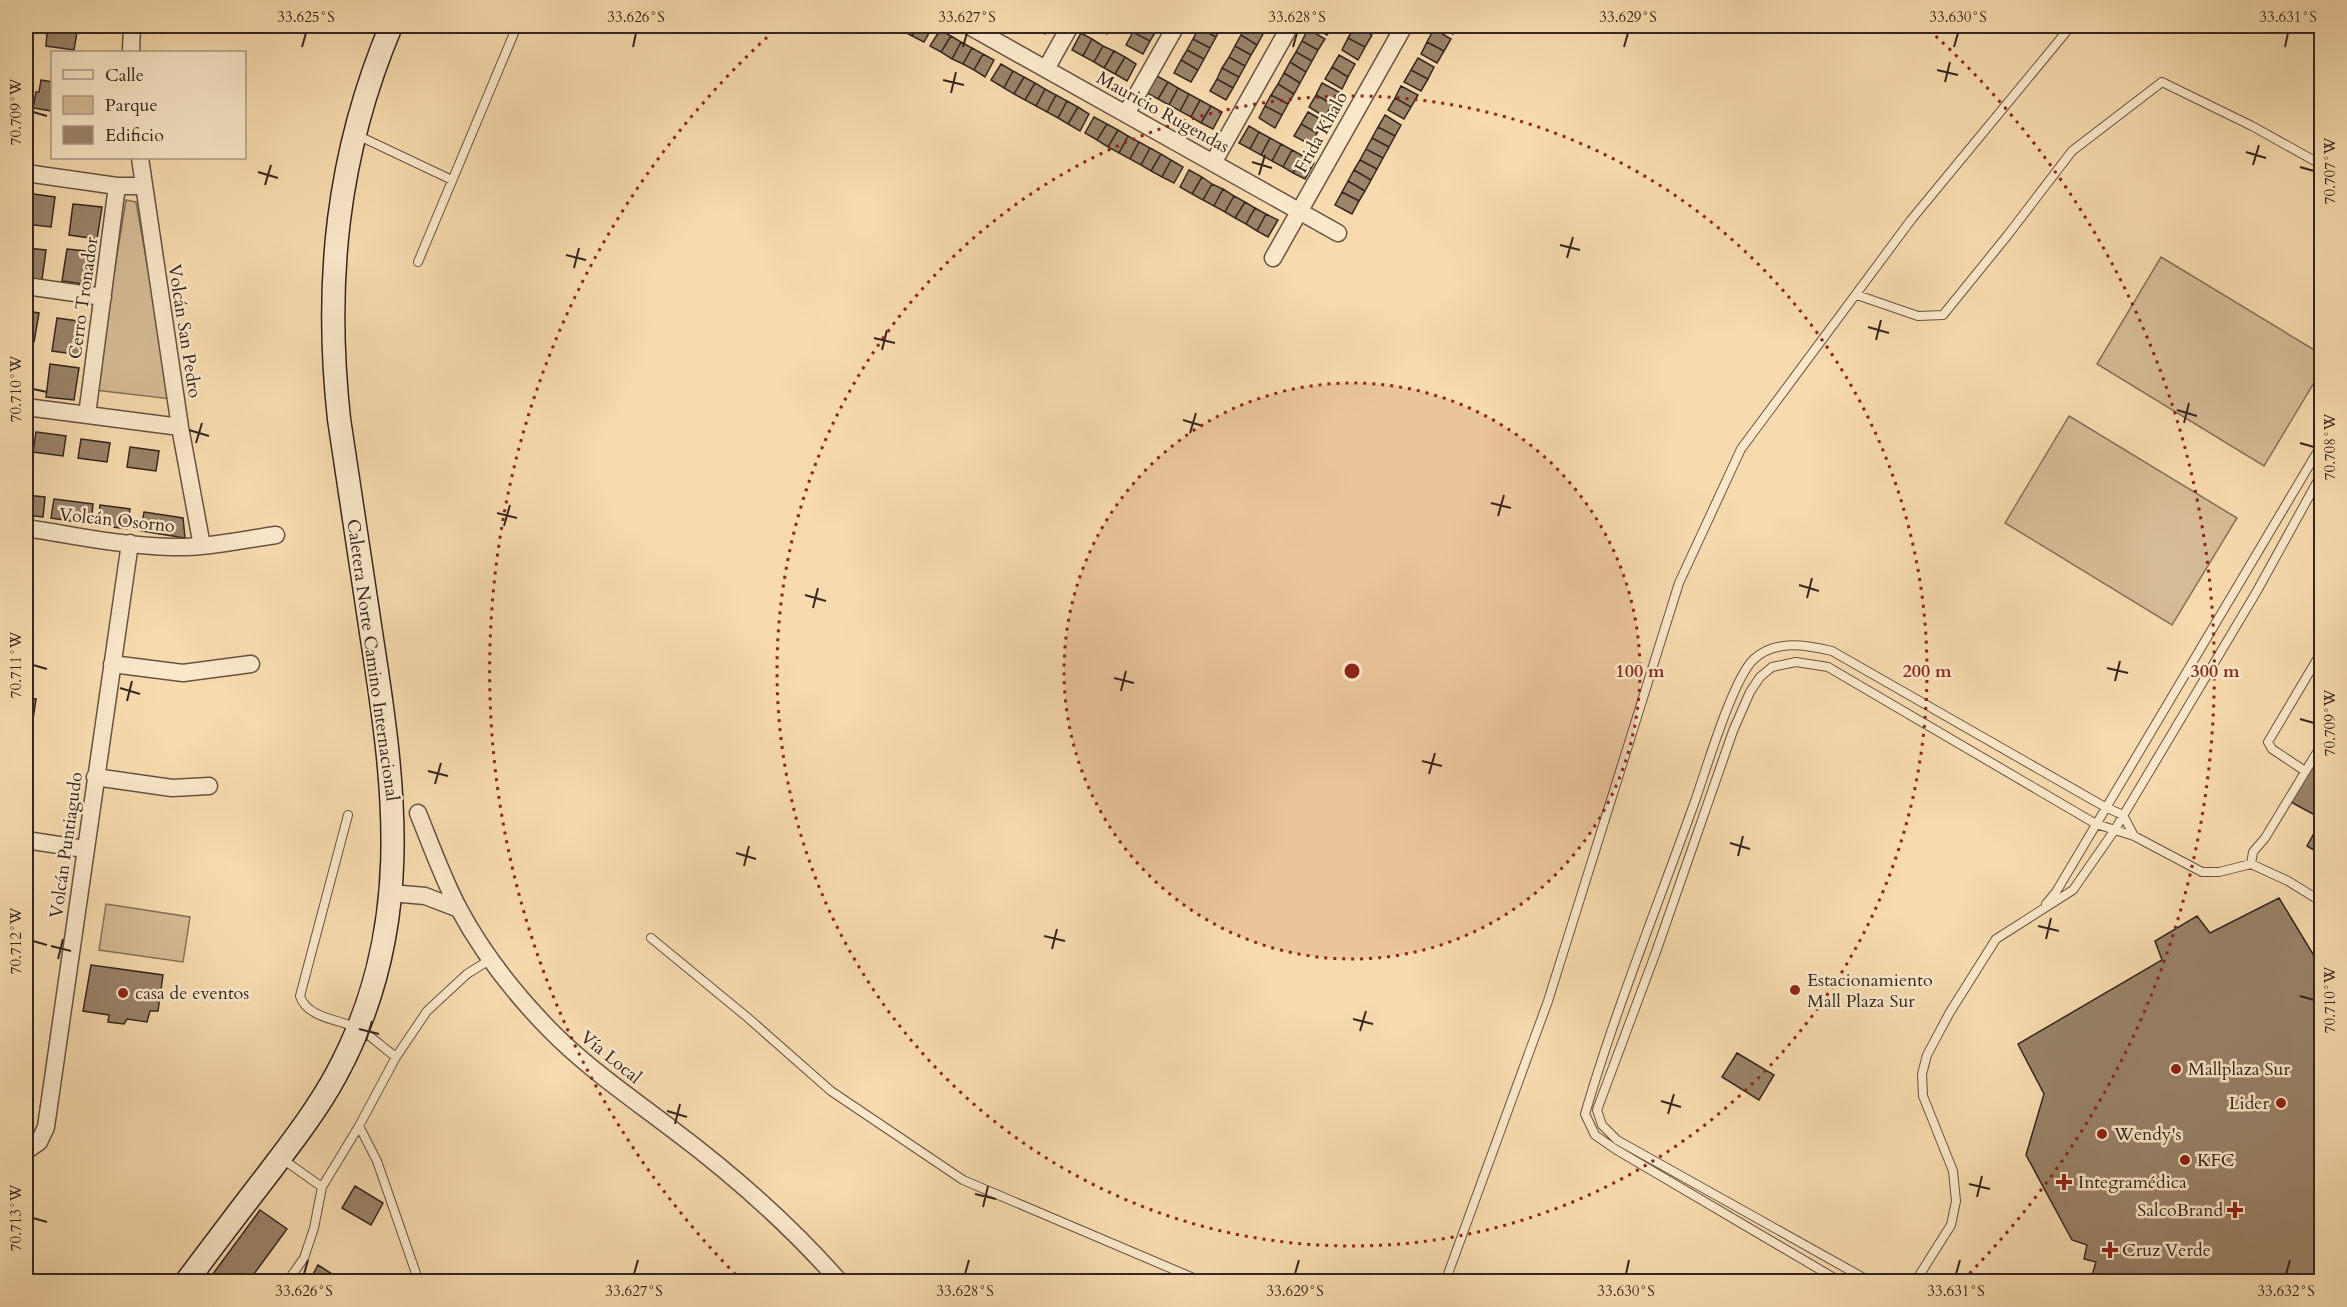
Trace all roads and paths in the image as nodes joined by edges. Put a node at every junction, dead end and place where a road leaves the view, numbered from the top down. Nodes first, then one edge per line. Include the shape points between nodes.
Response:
1 (132, 26) edge
2 (391, 26) edge
3 (517, 26) edge
4 (969, 26) edge
5 (1070, 26) edge
6 (1176, 26) edge
7 (1290, 26) edge
8 (1404, 26) edge
9 (2071, 26) edge
10 (131, 51) edge
11 (1046, 69) junction
12 (1126, 114) junction
13 (354, 133) junction
14 (140, 159) edge
15 (1213, 163) junction
16 (2322, 165) edge
17 (26, 173) edge
18 (452, 180) junction
19 (117, 186) junction
20 (143, 186) junction
21 (1299, 211) junction
22 (1338, 233) dead end
23 (1273, 258) dead end
24 (418, 262) dead end
25 (26, 285) edge
26 (1857, 295) junction
27 (103, 297) junction
28 (26, 407) edge
29 (87, 415) junction
30 (180, 427) junction
31 (2320, 449) edge
32 (2322, 473) edge
33 (26, 528) edge
34 (276, 535) dead end
35 (130, 543) junction
36 (202, 546) junction
37 (2322, 651) edge
38 (112, 664) junction
39 (251, 664) dead end
40 (2322, 744) edge
41 (2305, 771) junction
42 (95, 777) junction
43 (209, 786) dead end
44 (2105, 807) junction
45 (418, 813) dead end
46 (348, 815) dead end
47 (2123, 815) junction
48 (2096, 824) junction
49 (2114, 831) junction
50 (2134, 836) junction
51 (26, 840) edge
52 (85, 849) junction
53 (2251, 864) junction
54 (392, 893) junction
55 (2322, 902) edge
56 (459, 909) junction
57 (2039, 911) junction
58 (651, 938) dead end
59 (491, 958) junction
60 (358, 1028) junction
61 (396, 1057) junction
62 (359, 1126) junction
63 (29, 1149) edge
64 (280, 1157) junction
65 (322, 1187) junction
66 (186, 1281) edge
67 (287, 1281) edge
68 (419, 1281) edge
69 (840, 1281) edge
70 (1203, 1281) edge
71 (1445, 1281) edge
72 (1841, 1281) edge
73 (1871, 1281) edge
74 (1915, 1281) edge

1 - 10 street
2 - 13 street, Caletera Norte Camino Internacional
3 - 18 lane
4 - 11 street, Mauricio Rugendas
5 - 11 street
6 - 12 street
7 - 15 street
8 - 21 street, Frida Khalo
9 - 26 lane via 1911,220
11 - 12 street, Mauricio Rugendas
12 - 15 street, Mauricio Rugendas
13 - 18 lane
13 - 54 street, Caletera Norte Camino Internacional via 335,237 333,341 339,418 388,755 394,834
14 - 20 street, Volcán San Pedro
15 - 21 street, Mauricio Rugendas
16 - 26 lane via 2163,82 2072,151 1943,315 1918,316
17 - 19 street
18 - 24 lane
19 - 20 street
19 - 27 street, Cerro Tronador
20 - 30 street, Volcán San Pedro
21 - 22 street, Mauricio Rugendas
21 - 23 street, Frida Khalo
25 - 27 street
26 - 71 lane via 1741,449 1679,583 1548,1001
27 - 29 street, Cerro Tronador
28 - 29 street
29 - 30 street
30 - 36 street, Volcán San Pedro
31 - 44 lane
32 - 47 lane via 2257,591
33 - 35 street, Volcán Osorno
34 - 36 street, Volcán Osorno
35 - 36 street, Volcán Osorno
35 - 38 street, Volcán Puntiagudo
37 - 41 lane via 2268,742 2272,749
38 - 39 street via 183,673
38 - 42 street, Volcán Puntiagudo
40 - 41 lane
41 - 53 lane via 2253,852
42 - 43 street via 172,788
42 - 52 street, Volcán Puntiagudo
44 - 47 lane
44 - 48 lane
44 - 72 lane via 1832,651 1781,646 1755,657 1745,669 1658,899 1585,1114 1595,1135 1615,1149
45 - 56 street, Vía Local
46 - 60 lane via 300,996 312,1012
47 - 49 lane
47 - 50 lane
48 - 49 lane
48 - 57 lane via 2056,892
48 - 73 lane via 1828,667 1796,662 1772,667 1750,692 1597,1110 1602,1125 1617,1140
49 - 50 lane
49 - 57 lane via 2073,890
50 - 53 lane via 2202,872
51 - 52 street
52 - 63 street, Volcán Puntiagudo via 46,1127
53 - 55 lane
54 - 56 street via 425,896
54 - 60 street, Caletera Norte Camino Internacional via 379,967
56 - 59 street, Vía Local
57 - 74 lane via 1996,939 1923,1064 1923,1096 1953,1171 1956,1201 1951,1225
58 - 70 lane via 831,1091 963,1180
59 - 61 lane via 427,1011
59 - 69 street, Vía Local via 528,1007 576,1055 753,1194
60 - 61 lane
60 - 64 street, Caletera Norte Camino Internacional via 323,1097
61 - 62 lane
62 - 65 lane
62 - 68 lane via 377,1161
64 - 65 lane
64 - 66 street, Caletera Norte Camino Internacional
65 - 67 lane via 304,1258

